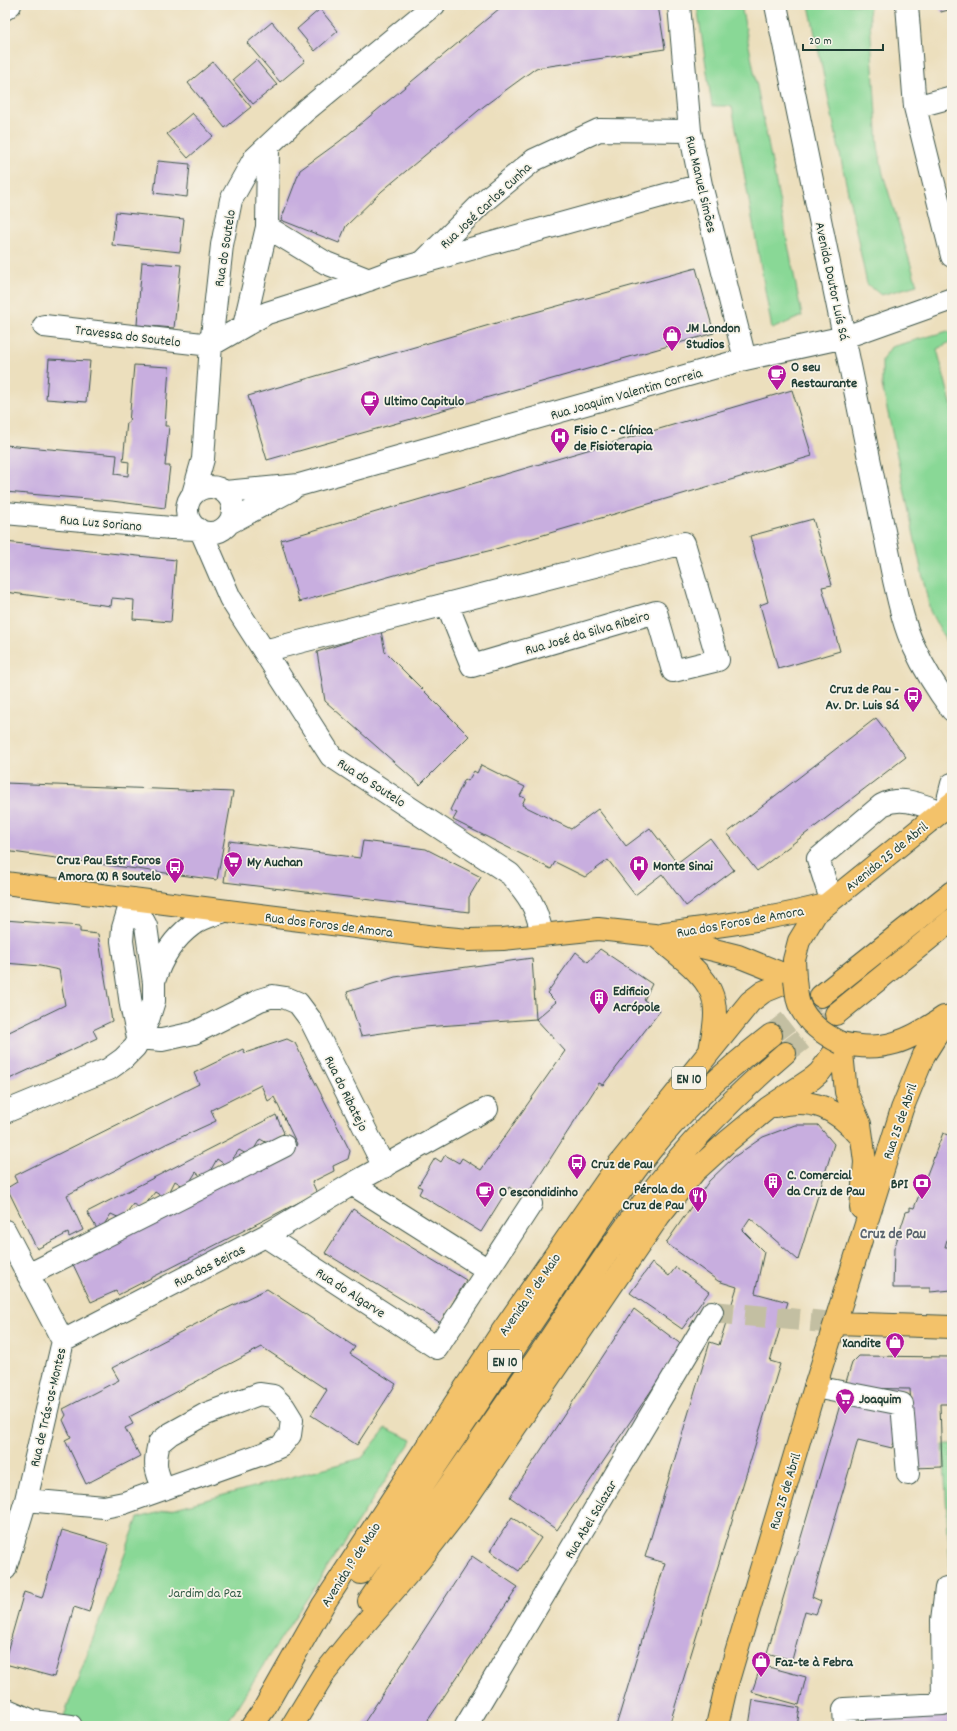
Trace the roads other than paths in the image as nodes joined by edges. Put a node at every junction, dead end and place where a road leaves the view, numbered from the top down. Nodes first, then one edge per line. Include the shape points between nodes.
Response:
1 (10, 5) edge
2 (434, 5) edge
3 (679, 5) edge
4 (776, 5) edge
5 (907, 5) edge
6 (5, 9) edge
7 (952, 97) edge
8 (916, 107) junction
9 (690, 131) junction
10 (268, 146) junction
11 (701, 185) junction
12 (268, 227) junction
13 (952, 256) edge
14 (423, 263) junction
15 (369, 280) junction
16 (952, 299) edge
17 (44, 326) dead end
18 (244, 326) junction
19 (845, 337) junction
20 (211, 345) junction
21 (745, 359) junction
22 (203, 459) junction
23 (299, 485) junction
24 (223, 491) junction
25 (193, 494) junction
26 (5, 513) edge
27 (227, 525) junction
28 (200, 530) junction
29 (230, 598) junction
30 (447, 604) junction
31 (264, 651) junction
32 (952, 710) edge
33 (952, 784) edge
34 (946, 808) edge
35 (5, 883) edge
36 (952, 892) edge
37 (132, 899) junction
38 (828, 902) junction
39 (224, 911) junction
40 (952, 920) edge
41 (542, 933) junction
42 (654, 935) junction
43 (795, 979) junction
44 (154, 983) junction
45 (820, 996) tunnel mouth
46 (952, 1012) edge
47 (836, 1014) tunnel mouth
48 (952, 1015) edge
49 (771, 1035) tunnel mouth
50 (138, 1038) junction
51 (841, 1043) junction
52 (710, 1053) junction
53 (785, 1053) tunnel mouth
54 (768, 1108) junction
55 (487, 1109) dead end
56 (5, 1112) edge
57 (862, 1138) junction
58 (284, 1146) dead end
59 (384, 1166) junction
60 (352, 1184) junction
61 (531, 1204) dead end
62 (5, 1232) edge
63 (265, 1236) junction
64 (856, 1258) junction
65 (488, 1270) junction
66 (28, 1275) junction
67 (712, 1312) dead end
68 (835, 1323) junction
69 (952, 1327) edge
70 (63, 1341) junction
71 (815, 1387) junction
72 (908, 1474) dead end
73 (164, 1489) junction
74 (26, 1500) junction
75 (5, 1569) edge
76 (949, 1588) edge
77 (323, 1675) junction
78 (5, 1709) edge
79 (258, 1717) edge
80 (845, 1718) edge
81 (32, 1723) edge
82 (64, 1725) edge
83 (292, 1726) edge
84 (466, 1726) edge
85 (717, 1726) edge

1 - 6 street
2 - 10 street, Rua do Soutelo via 304,112
3 - 9 street, Rua Manuel Simões
4 - 19 street, Avenida Doutor Luís Sá
5 - 8 street
7 - 8 street
8 - 13 street
9 - 11 street, Rua Manuel Simões
9 - 14 street, Rua José Carlos Cunha via 599,130 534,160 484,201
10 - 12 street
10 - 20 street, Rua do Soutelo via 254,159 231,200 222,245
11 - 14 street, Rua José Carlos Cunha
11 - 21 street, Rua Manuel Simões
12 - 15 street via 326,263
12 - 18 street
14 - 15 street, Rua José Carlos Cunha
15 - 18 street, Rua José Carlos Cunha via 267,313
16 - 19 street, Rua Joaquim Valentim Correia
17 - 20 street, Travessa do Soutelo
18 - 20 street, Rua José Carlos Cunha
19 - 21 street, Rua Joaquim Valentim Correia
19 - 32 street, Avenida Doutor Luís Sá via 884,535 903,616 914,647 940,694
20 - 22 street, Rua do Soutelo
21 - 23 street, Rua Joaquim Valentim Correia
22 - 24 street
22 - 25 street, Rua do Soutelo
23 - 24 street
23 - 27 street
24 - 25 street via 206,487
24 - 27 street via 233,510
25 - 28 street via 187,506 187,513 192,525
26 - 28 street, Rua Luz Soriano
27 - 28 street via 213,532
27 - 29 street
28 - 29 street
29 - 31 street, Rua do Soutelo
30 - 30 street, Rua José da Silva Ribeiro via 684,542 718,660 674,671 656,612 472,666
30 - 31 street, Rua José da Silva Ribeiro
31 - 41 street, Rua do Soutelo via 332,756 510,874 528,895 538,914
33 - 34 street
34 - 38 main road, Avenida 25 de Abril
34 - 38 street, Avenida 25 de Abril via 907,800 882,805 818,858
35 - 37 main road, Rua dos Foros de Amora
36 - 45 main road
37 - 39 main road, Rua dos Foros de Amora
37 - 44 street via 146,926
37 - 50 street via 123,928 122,941
38 - 42 main road, Rua dos Foros de Amora via 798,912 747,922
38 - 43 main road, Avenida 25 de Abril via 816,913 799,941 794,960
39 - 41 main road, Rua dos Foros de Amora via 436,938 496,939
39 - 44 street via 193,924 172,944 159,965
40 - 47 main road
41 - 42 main road, Rua dos Foros de Amora via 598,929
42 - 43 main road, Rua dos Foros de Amora via 738,956
42 - 52 main road, Rua dos Foros de Amora via 703,978 712,992 714,1022
43 - 51 main road, Avenida 25 de Abril, bridge via 798,1003 807,1018 822,1033
43 - 52 main road, Avenida 1º de Maio / EN 10 via 763,992 750,1002
44 - 50 street via 154,1001 148,1020
46 - 51 main road, Avenida 25 de Abril via 919,1034 899,1043 857,1047
48 - 64 main road, Rua 25 de Abril via 924,1055 909,1091
49 - 79 main road, EN 10 via 714,1084 650,1150 598,1222 401,1517
50 - 56 street via 123,1059 108,1069
50 - 59 street, Rua do Ribatejo via 162,1040 194,1033 273,996 298,1003 310,1019
51 - 54 main road, EN 10 via 820,1072
51 - 57 main road, Rua 25 de Abril via 846,1092 860,1124
52 - 79 main road, Avenida 1º de Maio / EN 10 via 615,1169 501,1333 323,1605
53 - 77 main road, EN 10 via 757,1077 698,1137 640,1206 354,1624
54 - 57 main road, Rua 25 de Abril via 801,1103 826,1107 839,1114
54 - 77 main road, EN 10 via 695,1171 658,1216 439,1537
55 - 59 street, Rua das Beiras
57 - 64 main road, Rua 25 de Abril via 865,1162
58 - 66 street
59 - 60 street, Rua das Beiras
60 - 63 street, Rua das Beiras
60 - 65 street
61 - 65 street
62 - 66 street, Rua de Trás-os-Montes
63 - 65 street, Rua do Algarve via 437,1348
63 - 70 street, Rua das Beiras
64 - 68 main road, Rua 25 de Abril
66 - 70 street, Rua de Trás-os-Montes
67 - 84 street, Rua Abel Salazar
68 - 69 main road
68 - 71 main road, Rua 25 de Abril
70 - 74 street, Rua de Trás-os-Montes
71 - 72 street via 902,1404
71 - 85 main road, Rua 25 de Abril via 726,1687
73 - 73 street via 281,1446 290,1435 292,1420 273,1396 259,1394 206,1414 158,1443 156,1473
73 - 74 street via 104,1508
74 - 75 street, Rua de Trás-os-Montes
76 - 80 street via 942,1620 943,1704
77 - 83 main road, EN 10
78 - 81 street
81 - 82 street

